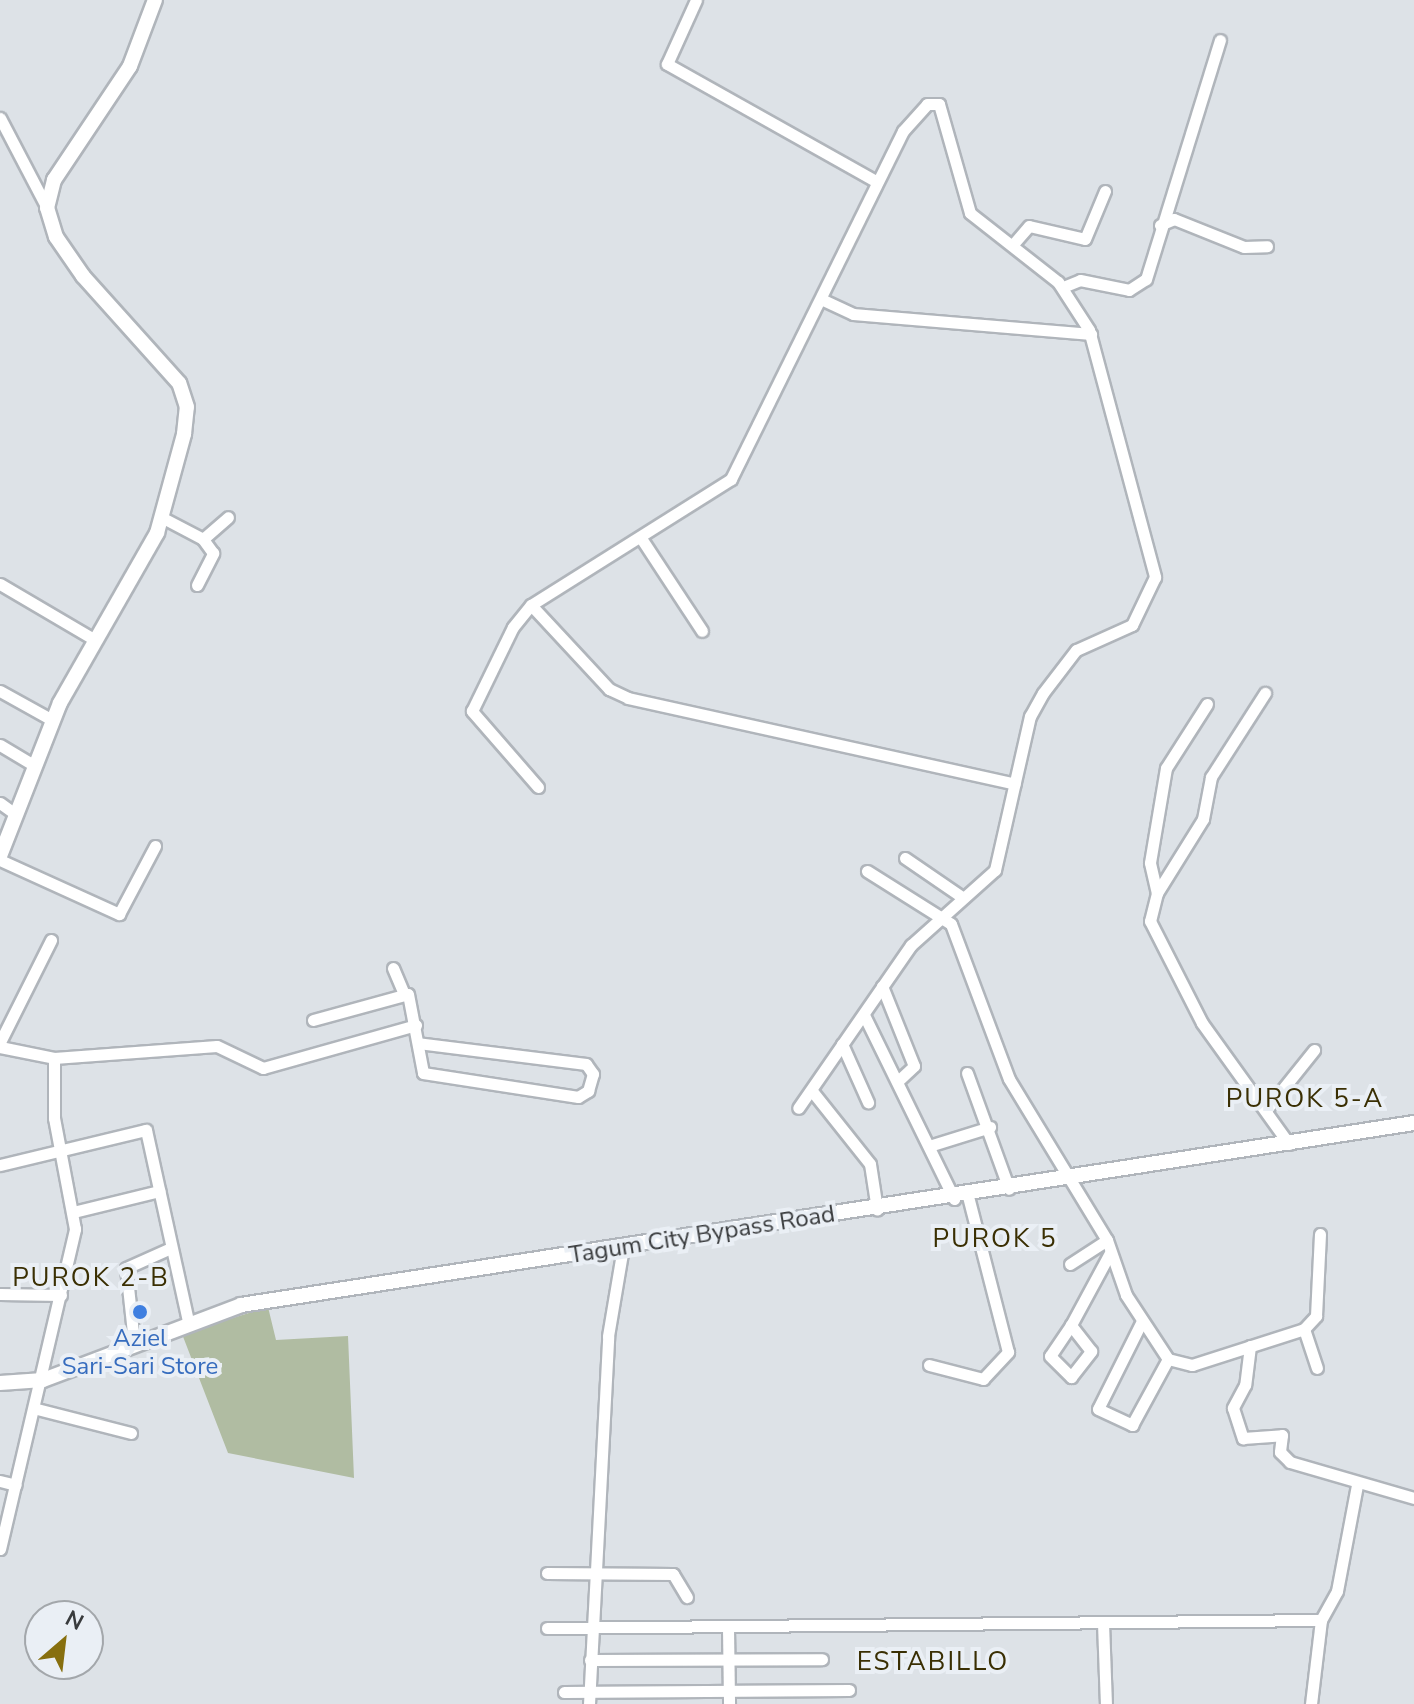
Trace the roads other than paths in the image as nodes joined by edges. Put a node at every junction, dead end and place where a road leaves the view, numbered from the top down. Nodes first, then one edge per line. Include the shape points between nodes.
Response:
1 (155, 0) edge
2 (696, 0) edge
3 (1220, 40) dead end
4 (0, 118) edge
5 (877, 182) junction
6 (1105, 191) dead end
7 (47, 208) junction
8 (1160, 225) junction
9 (1015, 242) junction
10 (1267, 246) dead end
11 (1063, 287) junction
12 (821, 299) junction
13 (1091, 334) junction
14 (228, 517) dead end
15 (163, 518) junction
16 (641, 538) junction
17 (203, 539) junction
18 (0, 584) edge
19 (197, 585) dead end
20 (531, 605) junction
21 (702, 631) dead end
22 (95, 640) junction
23 (0, 691) edge
24 (1265, 693) dead end
25 (1207, 704) dead end
26 (52, 720) junction
27 (0, 745) edge
28 (33, 765) junction
29 (1015, 784) junction
30 (538, 787) dead end
31 (0, 803) edge
32 (15, 814) junction
33 (155, 846) dead end
34 (0, 858) edge
35 (905, 858) dead end
36 (867, 871) dead end
37 (1157, 893) junction
38 (962, 897) junction
39 (943, 916) junction
40 (51, 940) dead end
41 (393, 968) dead end
42 (882, 986) junction
43 (404, 994) junction
44 (864, 1015) junction
45 (313, 1020) dead end
46 (416, 1025) junction
47 (418, 1043) junction
48 (842, 1044) junction
49 (0, 1045) edge
50 (1314, 1050) dead end
51 (54, 1058) junction
52 (967, 1073) dead end
53 (898, 1081) junction
54 (812, 1091) junction
55 (868, 1102) dead end
56 (798, 1108) dead end
57 (1266, 1110) junction
58 (1414, 1123) edge
59 (990, 1127) junction
60 (1289, 1144) junction
61 (929, 1146) junction
62 (59, 1153) junction
63 (0, 1165) edge
64 (1068, 1179) junction
65 (1009, 1189) junction
66 (159, 1191) junction
67 (961, 1198) junction
68 (877, 1209) junction
69 (73, 1212) junction
70 (1320, 1234) dead end
71 (1109, 1246) junction
72 (623, 1247) junction
73 (171, 1248) junction
74 (1070, 1264) dead end
75 (0, 1294) edge
76 (61, 1295) junction
77 (188, 1321) junction
78 (1142, 1321) junction
79 (1071, 1325) dead end
80 (1304, 1329) junction
81 (134, 1342) junction
82 (1250, 1346) junction
83 (1168, 1359) junction
84 (929, 1365) dead end
85 (1317, 1368) dead end
86 (43, 1380) junction
87 (0, 1383) edge
88 (37, 1409) junction
89 (131, 1433) dead end
90 (0, 1481) edge
91 (16, 1485) junction
92 (1357, 1485) junction
93 (1414, 1498) edge
94 (0, 1549) edge
95 (547, 1573) dead end
96 (592, 1574) junction
97 (687, 1597) dead end
98 (1321, 1620) junction
99 (1103, 1623) junction
100 (547, 1628) dead end
101 (728, 1628) junction
102 (591, 1629) junction
103 (730, 1659) junction
104 (822, 1659) dead end
105 (590, 1660) junction
106 (849, 1690) dead end
107 (564, 1692) dead end
108 (729, 1698) edge
109 (589, 1699) edge
110 (1106, 1704) edge
111 (1311, 1704) edge

1 - 7 main road via 130,66 54,180
2 - 5 street via 667,64
3 - 8 street
4 - 7 street
5 - 9 street via 906,126 935,102 970,213
5 - 12 street
6 - 9 street via 1085,239 1029,226
7 - 15 main road via 65,253 185,394 187,420
8 - 10 street via 1174,219 1244,247
8 - 11 street via 1144,282 1129,290 1080,280
9 - 11 street
11 - 13 street
12 - 13 street via 853,314
12 - 16 street via 731,479
13 - 29 street via 1155,577 1132,625 1076,650 1043,693
14 - 17 street
15 - 17 street
15 - 22 main road
16 - 20 street
16 - 21 street
17 - 19 street via 213,553
18 - 22 street
20 - 29 street via 609,689 628,698
20 - 30 street via 472,711
22 - 26 main road
23 - 26 street
24 - 37 street via 1211,777 1203,819
25 - 37 street via 1166,768 1150,863
26 - 28 main road
27 - 28 street
28 - 32 main road
29 - 38 street via 1001,858
31 - 32 street
32 - 34 main road
33 - 34 street via 119,914
35 - 38 street
36 - 39 street
37 - 57 street via 1150,921 1181,988
38 - 39 street
39 - 42 street
39 - 64 street via 1009,1079
40 - 49 street
41 - 43 street
42 - 44 street
42 - 53 street via 914,1066
43 - 45 street
43 - 46 street via 414,997
44 - 48 street
44 - 53 street
46 - 47 street
46 - 51 street via 263,1068 206,1045
47 - 47 street via 419,1071 441,1078 578,1097 588,1091 593,1074 586,1064
48 - 54 street
48 - 55 street
49 - 51 street
50 - 57 street
51 - 62 street
52 - 59 street
53 - 61 street
54 - 56 street
54 - 68 street via 866,1156
57 - 60 street
58 - 60 main road, Tagum City Bypass Road
59 - 61 street
59 - 65 street
60 - 64 main road, Tagum City Bypass Road
61 - 67 street
62 - 63 street
62 - 66 street via 146,1130
62 - 69 street
64 - 65 main road, Tagum City Bypass Road
64 - 71 street
65 - 67 main road, Tagum City Bypass Road
66 - 69 street
66 - 73 street
67 - 68 main road, Tagum City Bypass Road
67 - 84 street via 1008,1352 983,1379
68 - 72 main road, Tagum City Bypass Road
69 - 76 street
70 - 80 street via 1317,1308
71 - 74 street
71 - 78 street
71 - 79 street
72 - 77 main road, Tagum City Bypass Road via 265,1301
72 - 96 street via 608,1336
73 - 77 street
73 - 81 street via 126,1268
75 - 76 street
76 - 86 street
77 - 81 main road, Tagum City Bypass Road
78 - 83 street
78 - 83 street via 1098,1409 1132,1425
80 - 82 street
80 - 85 street
81 - 86 main road, Tagum City Bypass Road
82 - 83 street via 1192,1365
82 - 92 street via 1245,1385 1234,1399 1239,1432 1255,1442 1282,1435 1280,1452 1290,1462
86 - 87 main road, Tagum City Bypass Road
86 - 88 street
88 - 89 street
88 - 91 street
90 - 91 street
91 - 94 street
92 - 93 street
92 - 98 street via 1333,1603
95 - 96 street
96 - 97 street via 673,1574
96 - 102 street
98 - 99 street
98 - 111 street
99 - 101 street
99 - 110 street
100 - 102 street
101 - 102 street
101 - 103 street
102 - 105 street
103 - 104 street
103 - 105 street
103 - 108 street
105 - 109 street
106 - 108 street
107 - 109 street
108 - 109 street

